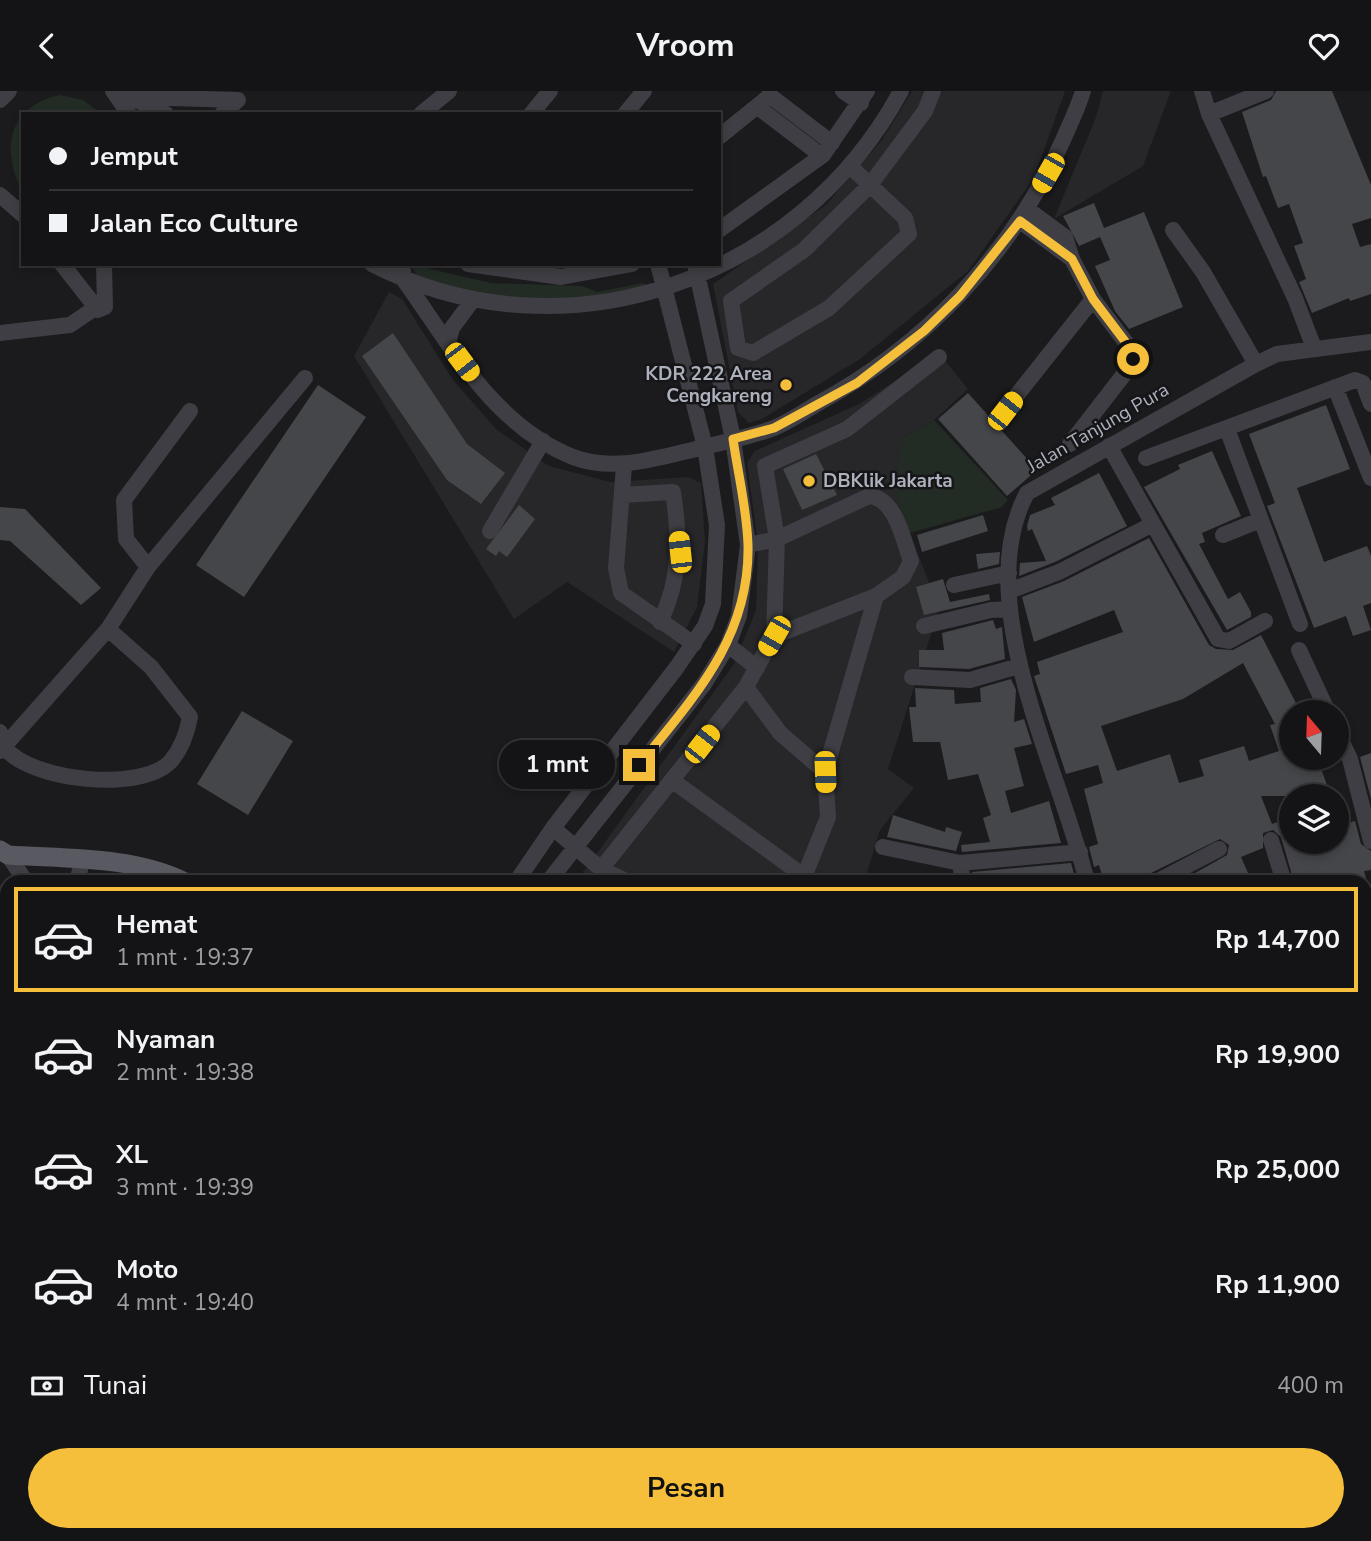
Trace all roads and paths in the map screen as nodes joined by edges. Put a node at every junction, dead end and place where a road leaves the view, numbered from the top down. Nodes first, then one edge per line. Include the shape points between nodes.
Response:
1 (113, 91) edge
2 (118, 91) edge
3 (449, 91) edge
4 (550, 91) edge
5 (644, 91) edge
6 (843, 91) edge
7 (933, 91) edge
8 (1083, 91) edge
9 (1202, 91) edge
10 (1266, 91) edge
11 (770, 93) edge
12 (900, 93) edge
13 (136, 97) junction
14 (864, 97) edge
15 (239, 107) edge
16 (759, 108) junction
17 (925, 111) junction
18 (128, 112) edge
19 (162, 112) edge
20 (423, 112) edge
21 (533, 112) edge
22 (627, 112) edge
23 (1209, 114) junction
24 (721, 136) edge
25 (827, 149) junction
26 (851, 166) junction
27 (870, 185) junction
28 (0, 195) edge
29 (0, 207) edge
30 (21, 213) edge
31 (21, 214) edge
32 (1024, 215) junction
33 (721, 228) edge
34 (1172, 230) dead end
35 (721, 258) edge
36 (64, 266) edge
37 (104, 266) edge
38 (380, 266) edge
39 (481, 266) edge
40 (622, 266) edge
41 (659, 266) edge
42 (697, 271) edge
43 (403, 272) edge
44 (666, 289) junction
45 (1093, 299) junction
46 (472, 301) junction
47 (95, 308) junction
48 (0, 333) edge
49 (1371, 342) edge
50 (448, 343) junction
51 (1314, 348) junction
52 (939, 357) dead end
53 (1256, 364) junction
54 (305, 379) dead end
55 (1335, 387) junction
56 (1370, 399) edge
57 (190, 411) dead end
58 (1005, 411) dead end
59 (1227, 429) junction
60 (733, 439) junction
61 (543, 441) junction
62 (1070, 444) dead end
63 (1109, 446) junction
64 (705, 447) junction
65 (1146, 459) dead end
66 (624, 466) junction
67 (1371, 478) edge
68 (622, 495) junction
69 (1261, 520) junction
70 (1153, 524) junction
71 (489, 531) dead end
72 (1223, 535) dead end
73 (777, 539) junction
74 (748, 545) junction
75 (148, 567) junction
76 (1009, 573) junction
77 (954, 585) dead end
78 (1009, 591) junction
79 (876, 596) junction
80 (1010, 610) junction
81 (1265, 621) dead end
82 (660, 622) junction
83 (1300, 624) dead end
84 (924, 626) dead end
85 (108, 629) junction
86 (774, 636) junction
87 (694, 644) junction
88 (728, 645) junction
89 (1298, 650) dead end
90 (1019, 666) junction
91 (677, 667) junction
92 (757, 668) junction
93 (912, 677) dead end
94 (704, 684) junction
95 (746, 687) junction
96 (1322, 700) edge
97 (2, 743) edge
98 (1349, 757) edge
99 (825, 772) junction
100 (673, 781) junction
101 (553, 828) junction
102 (1271, 840) dead end
103 (1371, 841) edge
104 (574, 846) junction
105 (883, 846) dead end
106 (1219, 849) dead end
107 (1080, 852) junction
108 (4, 853) edge
109 (82, 859) junction
110 (960, 863) junction
111 (601, 869) junction
112 (21, 875) edge
113 (79, 875) edge
114 (171, 875) edge
115 (521, 875) edge
116 (553, 875) edge
117 (613, 875) edge
118 (799, 875) edge
119 (806, 875) edge
120 (962, 875) edge
121 (1085, 875) edge
122 (1169, 875) edge
123 (1282, 875) edge

1 - 18 street
2 - 13 street
3 - 20 street
4 - 21 street
5 - 22 street
6 - 14 street
7 - 17 street
8 - 32 street via 1048,173
9 - 23 street
10 - 23 street
11 - 16 street
11 - 25 street
12 - 17 street
12 - 26 street
13 - 15 street
13 - 19 street
14 - 25 street
16 - 24 street
16 - 25 street
17 - 27 street
23 - 51 street
25 - 33 street
26 - 27 street
26 - 35 street via 807,211
27 - 27 street via 804,250 731,301 738,348 753,353 829,308 909,234 905,218
28 - 30 street
29 - 31 street
32 - 45 street via 1065,237
32 - 60 street via 960,296 924,331 857,383 774,428
34 - 53 street via 1203,272
36 - 47 street
37 - 47 street via 104,307
38 - 43 street
39 - 40 street via 561,278
41 - 44 street
42 - 44 street
42 - 60 street
43 - 46 street
43 - 50 street
44 - 46 street via 577,306
44 - 64 street
45 - 58 street
45 - 62 street via 1133,352 1133,359
46 - 50 street
47 - 48 street via 70,325
49 - 51 street, Jalan Tanjung Pura
50 - 61 street via 491,401
51 - 53 street, Jalan Tanjung Pura via 1277,354
52 - 73 street via 846,429 765,466
53 - 63 street, Jalan Tanjung Pura
54 - 75 street
55 - 56 street via 1360,380
55 - 59 street
55 - 67 street
57 - 75 street via 124,500 126,539
59 - 65 street
59 - 69 street
60 - 64 street
60 - 74 street
61 - 66 street via 575,458
61 - 71 street
63 - 70 street
63 - 76 street, Jalan Tanjung Pura via 1027,493 1015,522
64 - 66 street
64 - 87 street via 718,525 713,604
66 - 68 street
68 - 82 street via 617,568 621,593
68 - 82 street via 673,492 680,552 672,597
69 - 72 street
69 - 83 street
70 - 78 street via 1059,572
70 - 81 street via 1218,639 1229,641
73 - 74 street
73 - 79 street via 869,496 878,496 888,504 911,561 903,577
73 - 86 street
74 - 88 street via 738,616
75 - 85 street
76 - 77 street
76 - 78 street, Jalan Tanjung Pura
78 - 80 street, Jalan Tanjung Pura
79 - 86 street
79 - 99 street
80 - 84 street
80 - 90 street, Jalan Tanjung Pura
82 - 87 street
85 - 97 street
85 - 97 street via 151,667 190,717 186,737 170,763 135,780 94,779 39,770
86 - 92 street
87 - 91 street
88 - 92 street
88 - 94 street
89 - 96 street
90 - 93 street via 970,680
90 - 107 street, Jalan Tanjung Pura
91 - 94 street
91 - 101 street
92 - 95 street
94 - 104 street
95 - 99 street via 780,733
95 - 100 street
98 - 103 street
99 - 119 street via 828,817
100 - 111 street
100 - 118 street
101 - 104 street
101 - 115 street
102 - 123 street
104 - 111 street
104 - 116 street
105 - 110 street
106 - 122 street
107 - 110 street
107 - 121 street, Jalan Tanjung Pura
108 - 109 main road
108 - 112 street
109 - 113 street
109 - 114 main road
110 - 120 street
111 - 117 street

